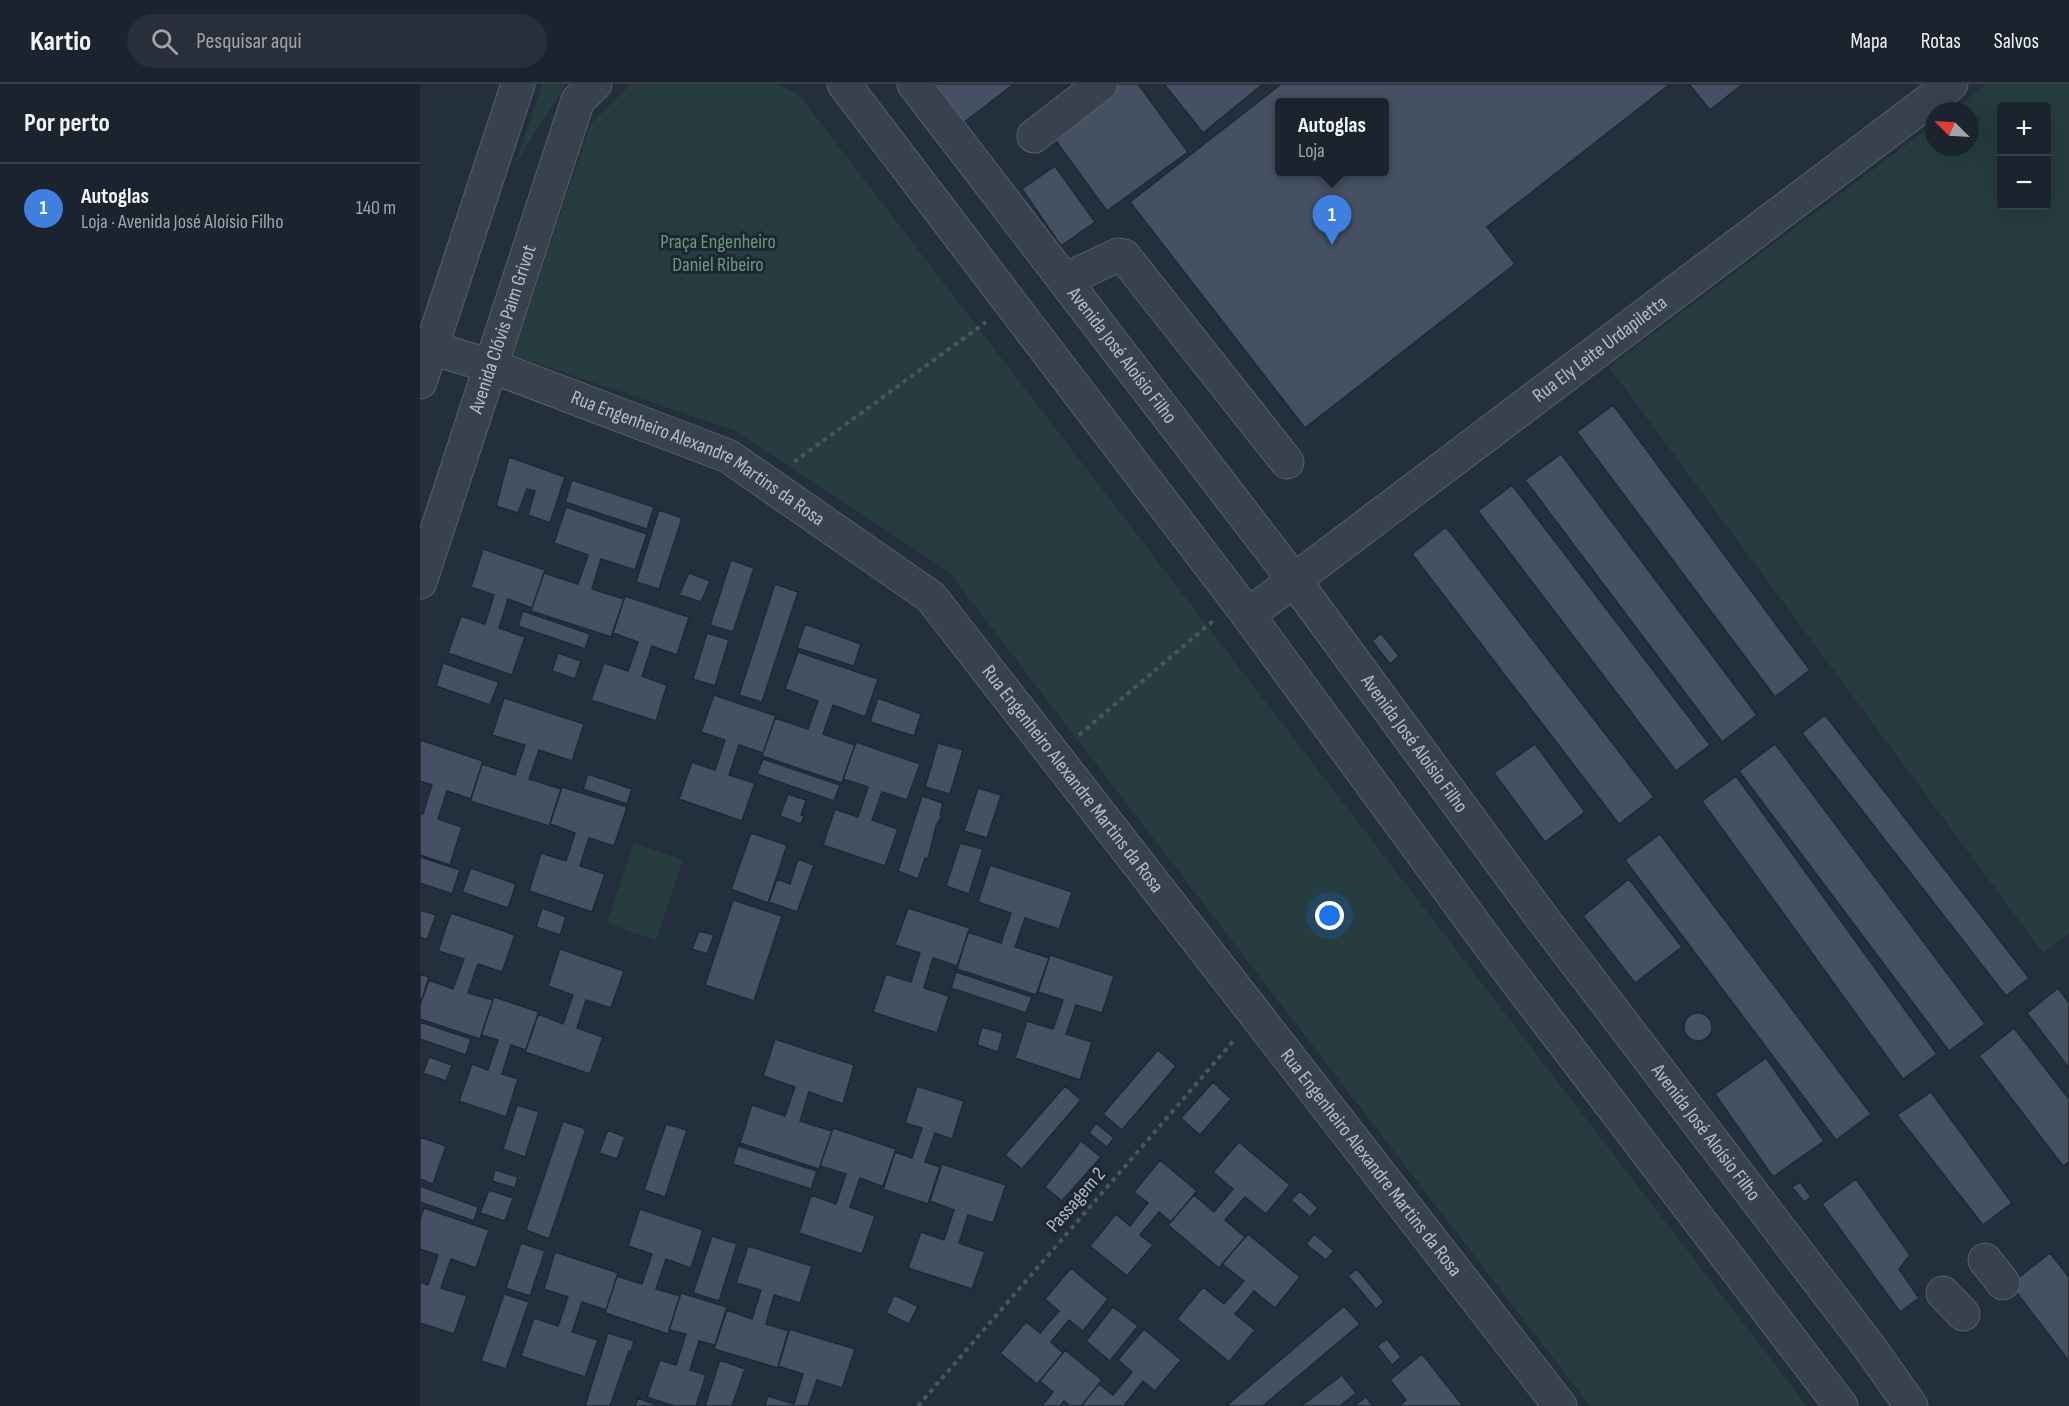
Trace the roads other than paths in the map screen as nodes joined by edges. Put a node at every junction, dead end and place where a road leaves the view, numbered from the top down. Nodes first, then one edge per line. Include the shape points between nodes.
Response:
1 (518, 84) edge
2 (596, 84) edge
3 (844, 84) edge
4 (914, 84) edge
5 (1101, 84) edge
6 (1951, 84) edge
7 (1034, 136) dead end
8 (1065, 280) junction
9 (431, 348) junction
10 (491, 366) junction
11 (420, 382) edge
12 (1287, 462) dead end
13 (1294, 580) junction
14 (420, 582) edge
15 (1248, 615) junction
16 (1560, 1406) edge
17 (1841, 1406) edge
18 (1911, 1406) edge

1 - 9 street
2 - 10 street, Avenida Clóvis Paim Grivot via 578,100
3 - 15 street
4 - 8 street, Avenida José Aloísio Filho
5 - 7 street
6 - 13 street, Rua Ely Leite Urdapiletta
8 - 12 street via 1118,255 1124,256
8 - 13 street, Avenida José Aloísio Filho
9 - 10 street, Rua Engenheiro Alexandre Martins da Rosa
9 - 11 street
10 - 14 street, Avenida Clóvis Paim Grivot
10 - 16 street, Rua Engenheiro Alexandre Martins da Rosa via 728,456 931,597
13 - 15 street, Rua Ely Leite Urdapiletta
13 - 18 street, Avenida José Aloísio Filho
15 - 17 street via 1497,955

